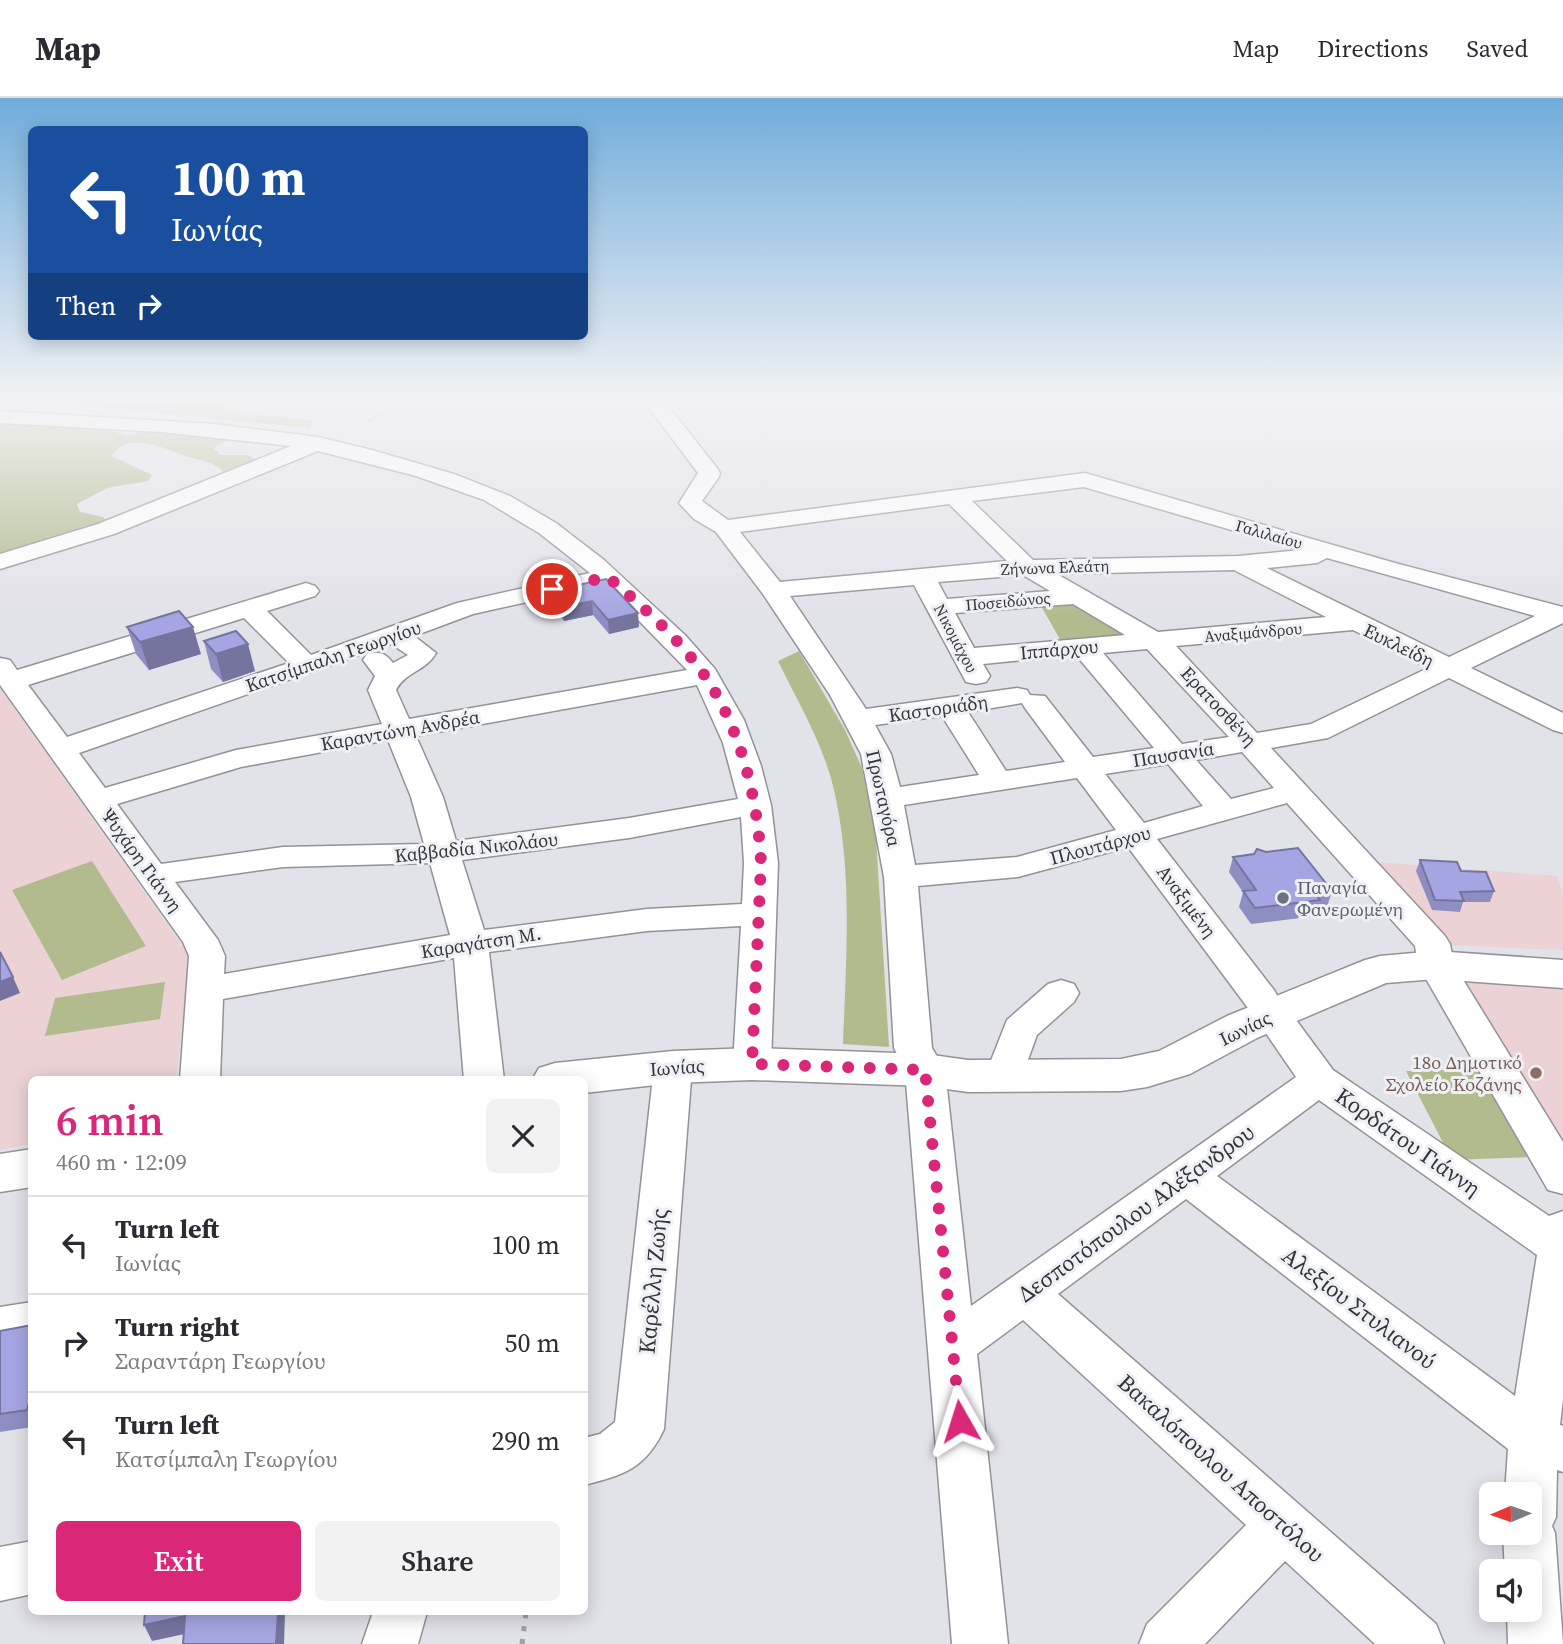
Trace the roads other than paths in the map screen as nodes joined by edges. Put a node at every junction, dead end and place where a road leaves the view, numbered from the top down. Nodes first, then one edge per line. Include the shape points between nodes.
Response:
1 (244, 473) edge
2 (428, 473) edge
3 (709, 473) edge
4 (954, 497) junction
5 (723, 527) junction
6 (1337, 554) junction
7 (0, 562) edge
8 (1238, 563) junction
9 (1027, 567) junction
10 (922, 576) junction
11 (608, 577) junction
12 (773, 590) junction
13 (306, 591) dead end
14 (1077, 596) junction
15 (939, 607) junction
16 (249, 608) junction
17 (1561, 614) edge
18 (1354, 622) junction
19 (1053, 628) junction
20 (395, 635) junction
21 (1153, 640) junction
22 (966, 657) junction
23 (307, 666) junction
24 (1445, 668) junction
25 (5, 673) edge
26 (705, 675) junction
27 (1026, 699) joint
28 (989, 700) junction
29 (950, 706) junction
30 (859, 719) junction
31 (1563, 724) edge
32 (401, 732) junction
33 (1252, 741) junction
34 (62, 749) junction
35 (1175, 753) junction
36 (1085, 767) junction
37 (998, 781) junction
38 (1296, 791) junction
39 (887, 798) junction
40 (99, 800) junction
41 (755, 805) junction
42 (1224, 811) junction
43 (1138, 836) junction
44 (444, 853) junction
45 (153, 875) junction
46 (901, 877) junction
47 (758, 914) junction
48 (470, 943) junction
49 (1434, 958) junction
50 (1563, 960) edge
51 (1563, 974) edge
52 (207, 989) junction
53 (1061, 993) dead end
54 (1266, 1007) junction
55 (1009, 1063) junction
56 (761, 1064) junction
57 (673, 1067) junction
58 (907, 1069) junction
59 (200, 1076) edge
60 (484, 1076) edge
61 (588, 1076) edge
62 (1319, 1080) junction
63 (28, 1169) edge
64 (0, 1173) edge
65 (1186, 1176) junction
66 (1563, 1178) edge
67 (1562, 1242) edge
68 (1026, 1293) junction
69 (28, 1323) edge
70 (0, 1327) edge
71 (952, 1346) junction
72 (1548, 1444) edge
73 (588, 1461) edge
74 (1539, 1482) edge
75 (1283, 1525) junction
76 (1530, 1545) edge
77 (28, 1568) edge
78 (0, 1574) edge
79 (399, 1615) edge
80 (390, 1644) edge
81 (980, 1644) edge
82 (1167, 1644) edge
83 (1416, 1644) edge
84 (1536, 1644) edge

1 - 7 street via 106,529
2 - 11 street via 495,496 551,530
3 - 5 street, Πρωταγόρα via 690,503
4 - 5 street, Γαλιλαίου
4 - 6 street, Γαλιλαίου via 1085,480
4 - 9 street, Ερατοσθένη
5 - 12 street, Πρωταγόρα
6 - 8 street, Ζήνωνα Ελεάτη
6 - 17 street, Γαλιλαίου
8 - 9 street, Ζήνωνα Ελεάτη
8 - 18 street, Ευκλείδη
9 - 10 street, Ζήνωνα Ελεάτη
9 - 14 street, Ερατοσθένη
10 - 12 street, Ζήνωνα Ελεάτη
10 - 15 street, Νικομάχου
11 - 20 street, Κατσίμπαλη Γεωργίου via 466,608
11 - 26 street via 672,636
12 - 30 street, Πρωταγόρα
13 - 16 street
14 - 19 street, Ποσειδώνος
14 - 21 street, Ερατοσθένη
15 - 19 street, Ποσειδώνος
15 - 22 street, Νικομάχου
16 - 23 street
16 - 25 street
17 - 24 street, Παυσανία
18 - 21 street, Αναξιμάνδρου
18 - 24 street, Ευκλείδη
19 - 21 street, Ιππάρχου
19 - 22 street, Ιππάρχου
19 - 35 street
20 - 23 street, Κατσίμπαλη Γεωργίου
20 - 32 street via 423,653 419,660 383,668 382,690
21 - 33 street, Ερατοσθένη
22 - 28 street, Νικομάχου
23 - 34 street, Κατσίμπαλη Γεωργίου
24 - 31 street, Ευκλείδη
24 - 33 street, Παυσανία via 1329,728
25 - 34 street, Ψυχάρη Γιάννη
26 - 32 street, Καραντώνη Ανδρέα
26 - 41 street via 731,729
27 - 28 street, Καστοριάδη
27 - 36 street, Αναξιμένη
28 - 29 street, Καστοριάδη
29 - 30 street, Καστοριάδη
29 - 37 street
30 - 39 street, Πρωταγόρα via 876,754
32 - 40 street, Καραντώνη Ανδρέα via 236,759
32 - 44 street
33 - 35 street, Παυσανία
33 - 38 street, Ερατοσθένη
34 - 40 street, Ψυχάρη Γιάννη
35 - 36 street, Παυσανία
35 - 42 street
36 - 37 street, Παυσανία
36 - 43 street, Αναξιμένη
37 - 39 street, Παυσανία
38 - 42 street, Πλουτάρχου
38 - 49 street, Ερατοσθένη via 1432,944
39 - 46 street, Πρωταγόρα
40 - 45 street, Ψυχάρη Γιάννη
41 - 44 street, Καββαδία Νικολάου via 629,828
41 - 47 street via 761,863
42 - 43 street, Πλουτάρχου
43 - 46 street, Πλουτάρχου via 1018,867
43 - 54 street, Αναξιμένη
44 - 45 street, Καββαδία Νικολάου via 283,857
44 - 48 street
45 - 52 street, Ψυχάρη Γιάννη via 200,940 207,956
46 - 58 street, Πρωταγόρα via 913,1048
47 - 48 street, Καραγάτση Μ. via 596,925
47 - 56 street
48 - 52 street, Καραγάτση Μ.
48 - 60 street
49 - 50 main road, Ιωνίας
49 - 51 main road, Ιωνίας
49 - 54 main road, Ιωνίας via 1357,961
49 - 66 street, Ερατοσθένη
52 - 59 street, Ψυχάρη Γιάννη
53 - 55 street via 1020,1029
54 - 55 main road, Ιωνίας via 1137,1056
54 - 58 main road, Ιωνίας via 1242,1027 1191,1055 1147,1071 1097,1076 968,1076
54 - 62 street, Κορδάτου Γιάννη
55 - 58 main road, Ιωνίας
56 - 57 main road, Ιωνίας
56 - 58 main road, Ιωνίας
57 - 61 main road, Ιωνίας
57 - 73 street, Καρέλλη Ζωής via 639,1429 629,1444
58 - 71 street, Πρωταγόρα
62 - 65 street, Δεσποτόπουλου Αλέξανδρου
62 - 67 street, Κορδάτου Γιάννη
63 - 64 main road
65 - 68 street, Δεσποτόπουλου Αλέξανδρου
65 - 72 street, Αλεξίου Στυλιανού
67 - 72 street
68 - 71 street, Δεσποτόπουλου Αλέξανδρου
68 - 75 street, Βακαλόπουλου Αποστόλου
69 - 70 street
71 - 81 street, Πρωταγόρα
72 - 74 street
75 - 82 street
75 - 83 street, Βακαλόπουλου Αποστόλου
76 - 84 street
77 - 78 street
79 - 80 street

